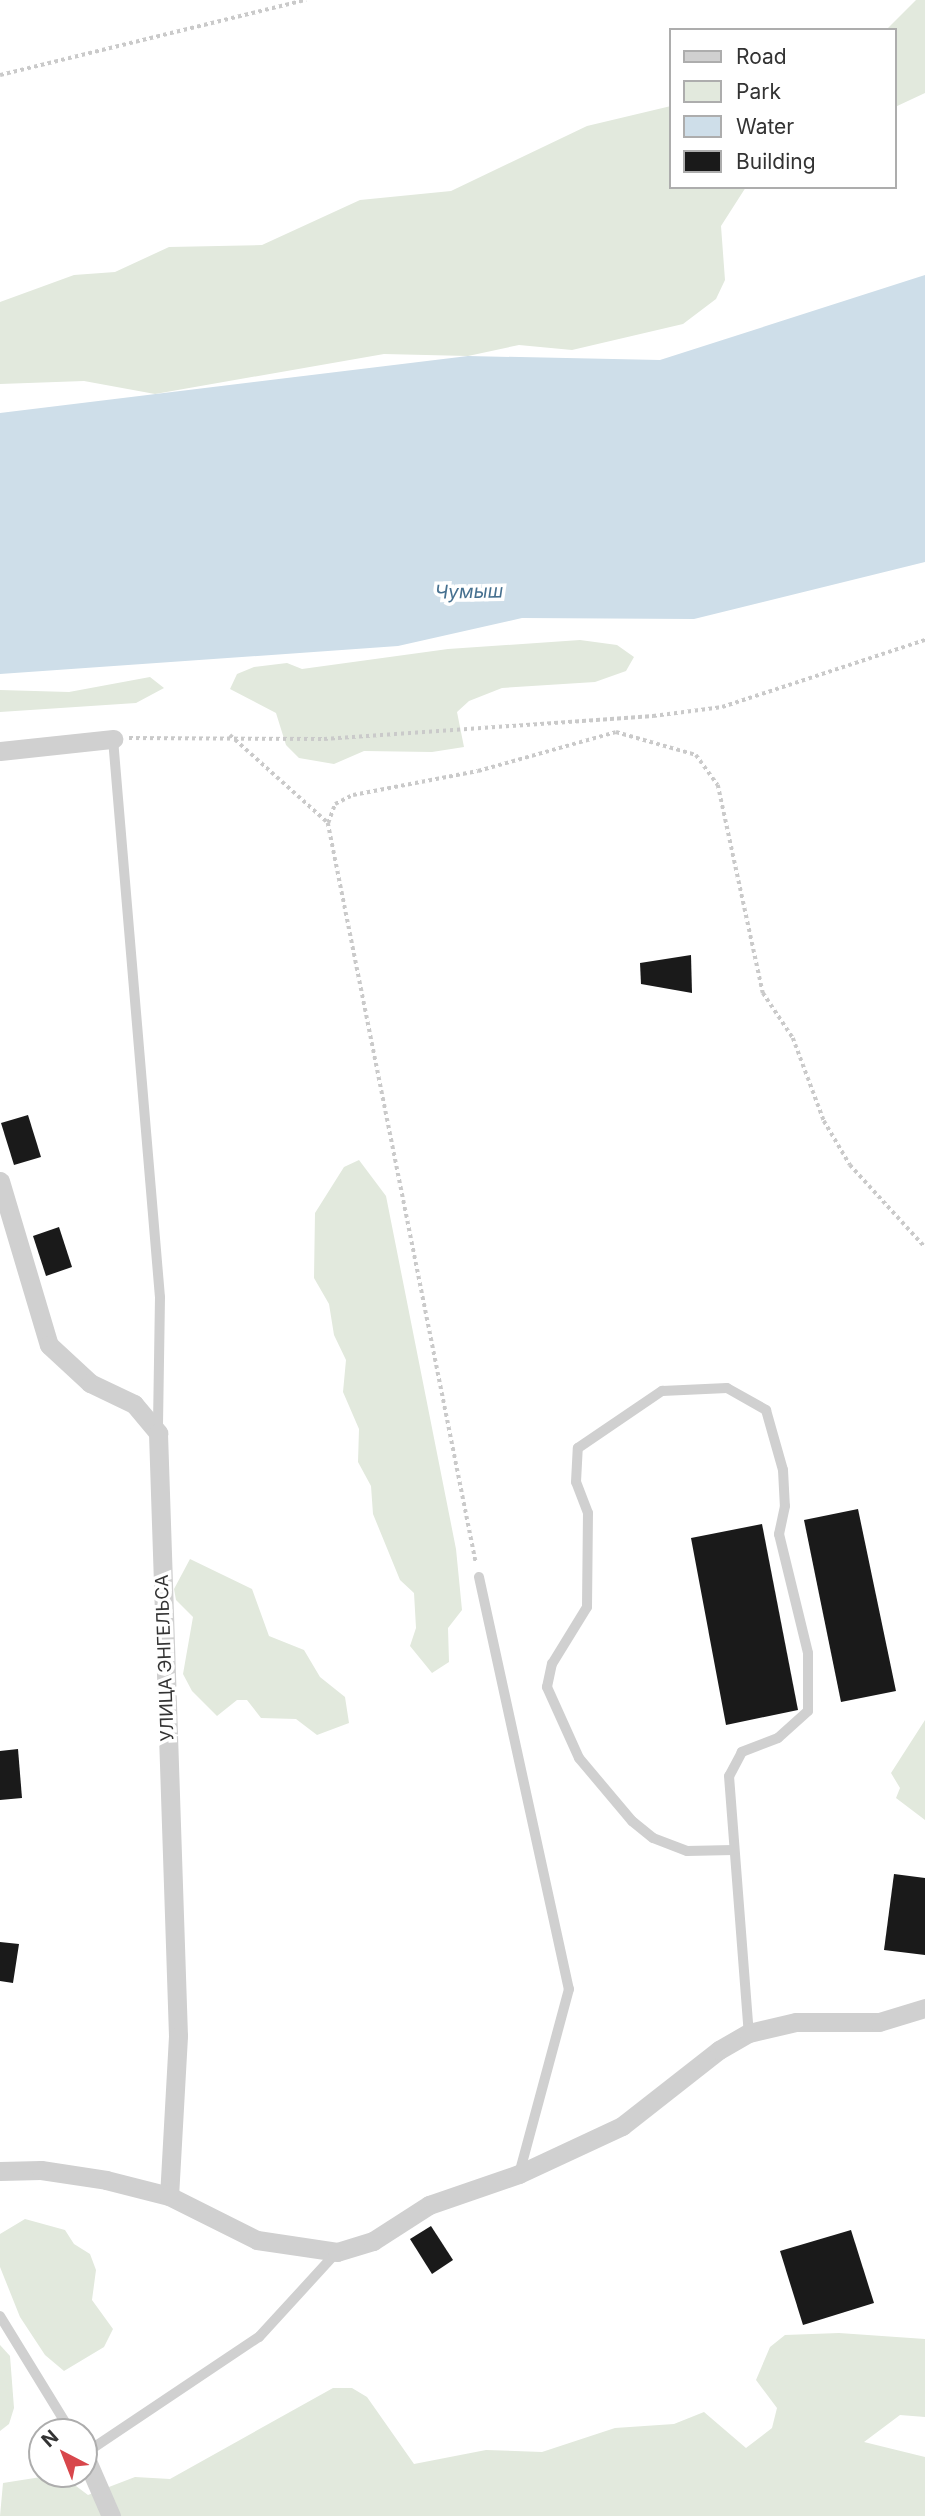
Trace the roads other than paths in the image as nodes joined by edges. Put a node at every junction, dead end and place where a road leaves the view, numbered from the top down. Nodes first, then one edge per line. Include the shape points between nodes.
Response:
1 (113, 739) joint
2 (0, 751) edge
3 (0, 1181) edge
4 (158, 1433) junction
5 (479, 1577) road end
6 (733, 1850) junction
7 (925, 2008) edge
8 (749, 2033) junction
9 (0, 2171) edge
10 (519, 2174) junction
11 (169, 2196) junction
12 (337, 2252) junction
13 (0, 2316) edge
14 (62, 2418) edge
15 (98, 2445) edge
16 (98, 2486) edge
17 (111, 2516) edge

1 - 2 street
1 - 4 lane via 160,1297
3 - 4 street via 49,1345 90,1383 134,1404
4 - 11 street, УЛИЦА ЭНГЕЛЬСА via 178,2036
5 - 10 lane via 569,1989
6 - 6 lane via 729,1776 742,1752 778,1738 808,1711 808,1653 779,1534 785,1506 783,1470 766,1410 746,1394 727,1388 662,1391 578,1448 576,1482 588,1513 587,1607 552,1664 547,1687 579,1758 632,1821 653,1838 687,1851
6 - 8 lane
7 - 8 street via 879,2022 796,2022
8 - 10 street via 719,2050 622,2126
9 - 11 street via 93,2178
10 - 12 street via 429,2206 373,2241
11 - 12 street via 257,2240
12 - 15 lane via 259,2337
13 - 14 lane
16 - 17 street

